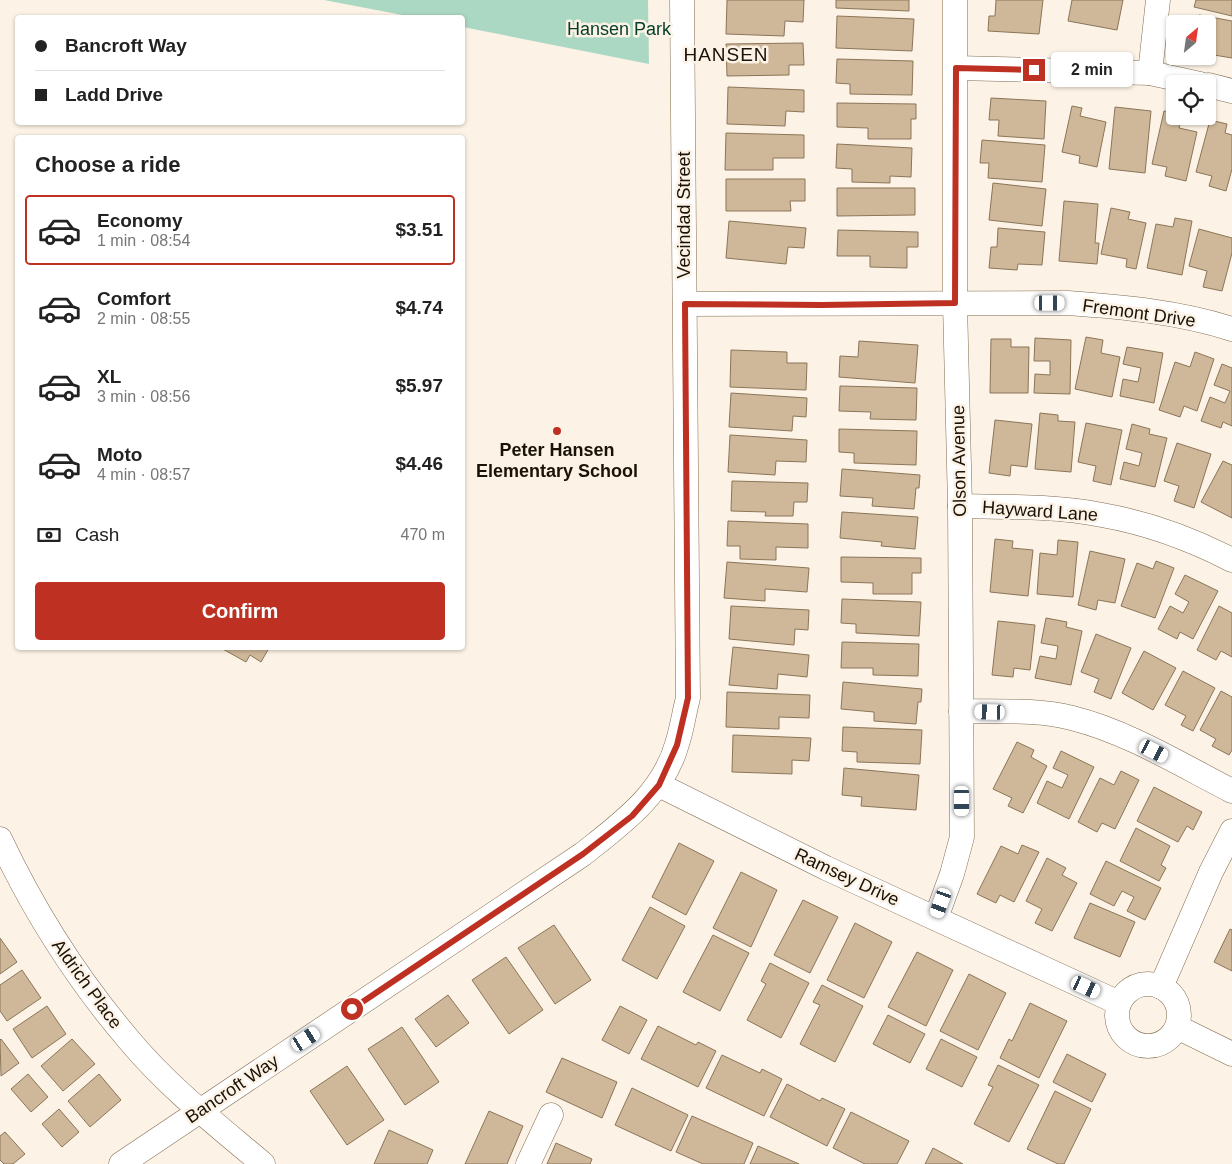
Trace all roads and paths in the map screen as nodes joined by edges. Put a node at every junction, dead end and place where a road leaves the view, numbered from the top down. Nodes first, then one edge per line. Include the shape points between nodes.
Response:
1 (682, 0) edge
2 (955, 0) edge
3 (1158, 0) edge
4 (956, 68) junction
5 (1150, 73) junction
6 (1166, 77) edge
7 (1216, 87) edge
8 (1232, 91) edge
9 (955, 303) junction
10 (685, 304) junction
11 (1232, 329) edge
12 (960, 506) junction
13 (1232, 560) edge
14 (962, 711) junction
15 (659, 785) junction
16 (1232, 791) edge
17 (1232, 831) edge
18 (0, 838) edge
19 (936, 918) junction
20 (1160, 987) junction
21 (1119, 1003) junction
22 (1177, 1028) junction
23 (1232, 1054) edge
24 (199, 1111) junction
25 (551, 1115) dead end
26 (121, 1164) edge
27 (263, 1164) edge
28 (528, 1164) edge

1 - 10 street, Vecindad Street
2 - 4 street, Olson Avenue
3 - 5 street
4 - 5 street
4 - 9 street, Olson Avenue
5 - 6 street
7 - 8 street
9 - 10 street, Fremont Drive
9 - 11 street, Fremont Drive via 1121,307 1180,315
9 - 12 street, Olson Avenue
10 - 15 street, Vecindad Street via 688,698 677,745
12 - 13 street, Hayward Lane via 1102,514 1181,537
12 - 14 street, Olson Avenue
14 - 16 street via 1039,712 1073,718 1138,743
14 - 19 street, Olson Avenue via 962,837
15 - 19 street, Ramsey Drive via 826,868
15 - 24 street, Bancroft Way via 632,816 583,854
17 - 20 street via 1210,872
18 - 24 street, Aldrich Place via 22,886 73,970 130,1042
19 - 21 street, Ramsey Drive
20 - 21 street via 1141,985 1124,994
20 - 22 street via 1175,1000 1179,1018
21 - 22 street via 1117,1022 1127,1039 1136,1044 1145,1047 1164,1042
22 - 23 street
24 - 26 street, Bancroft Way
24 - 27 street, Aldrich Place
25 - 28 street

